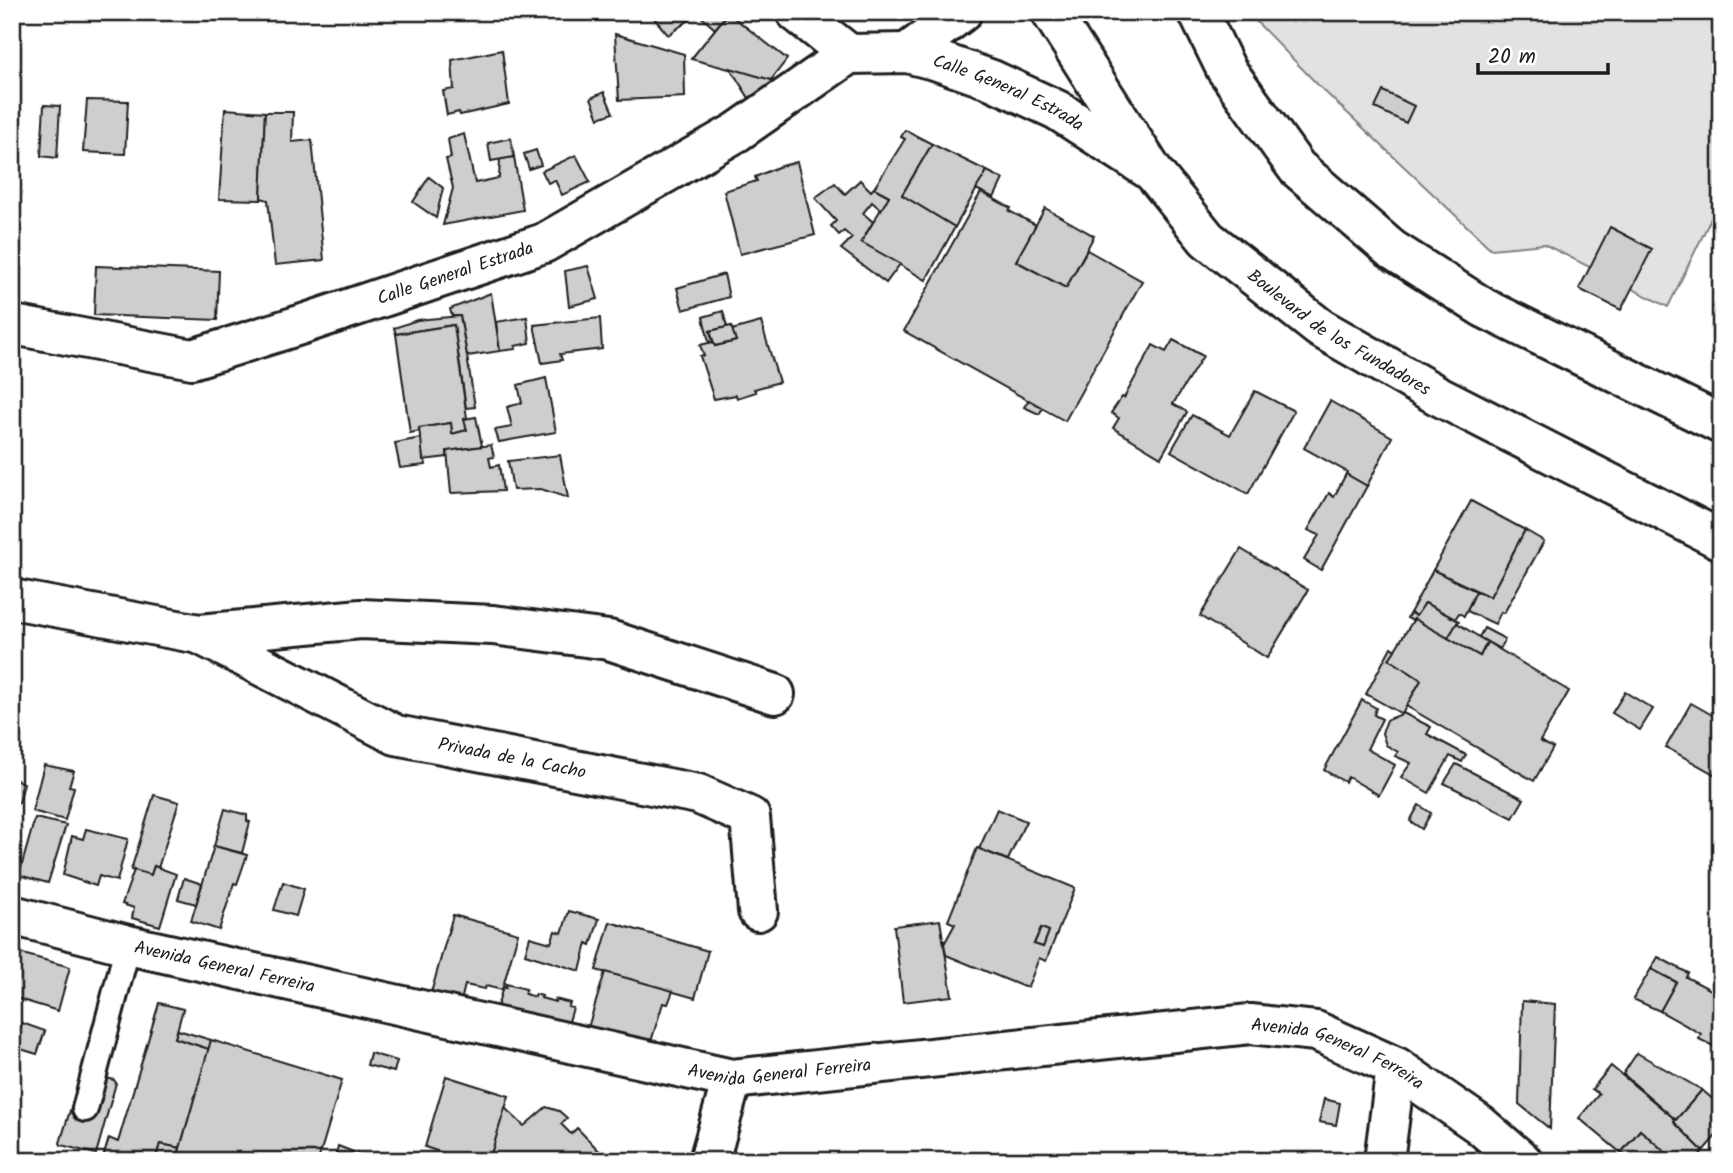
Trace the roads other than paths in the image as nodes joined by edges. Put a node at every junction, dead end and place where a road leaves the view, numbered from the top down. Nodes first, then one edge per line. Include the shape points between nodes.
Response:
1 (796, 12) edge
2 (962, 12) edge
3 (1051, 12) edge
4 (1198, 12) edge
5 (907, 53) junction
6 (849, 54) junction
7 (1153, 172) junction
8 (19, 326) dead end
9 (1721, 424) edge
10 (1721, 540) edge
11 (12, 599) edge
12 (199, 634) junction
13 (775, 694) dead end
14 (758, 911) dead end
15 (12, 915) edge
16 (128, 945) junction
17 (1396, 1067) junction
18 (732, 1079) junction
19 (85, 1110) dead end
20 (709, 1161) edge
21 (1384, 1161) edge
22 (1522, 1161) edge

1 - 6 street
2 - 5 street
3 - 7 street, Boulevard de los Fundadores
4 - 9 street via 1226,69 1297,168 1391,249 1484,308
5 - 6 street, Calle General Estrada
5 - 7 street, Calle General Estrada via 992,80 1057,110
6 - 8 street, Calle General Estrada via 737,132 544,243 303,324 192,359
7 - 10 street, Boulevard de los Fundadores via 1207,239 1320,328 1437,395
11 - 12 street, Privada de la Cacho
12 - 13 street, Privada de la Cacho via 360,619 493,625 609,640
12 - 14 street, Privada de la Cacho via 396,734 698,794 750,817
15 - 16 street, Avenida General Ferreira
16 - 18 street, Avenida General Ferreira
16 - 19 lane
17 - 18 street, Avenida General Ferreira via 1316,1031 1250,1024
17 - 21 street
17 - 22 street, Avenida General Ferreira via 1480,1125
18 - 20 street

